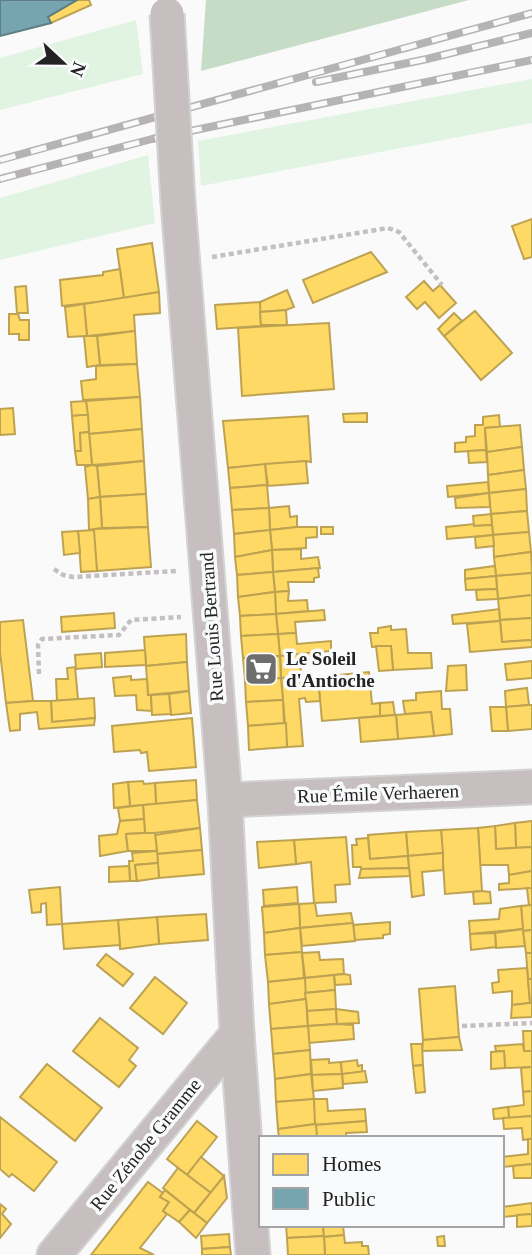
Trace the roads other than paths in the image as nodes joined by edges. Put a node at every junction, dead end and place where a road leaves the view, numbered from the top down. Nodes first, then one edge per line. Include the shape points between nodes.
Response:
1 (167, 7) edge
2 (532, 787) edge
3 (225, 800) junction
4 (237, 1034) junction
5 (54, 1255) edge
6 (253, 1255) edge

1 - 3 street, Rue Louis Bertrand, bridge
2 - 3 street, Rue Émile Verhaeren
3 - 4 street, Rue Louis Bertrand
4 - 5 street, Rue Zénobe Gramme
4 - 6 street, Rue Louis Bertrand

